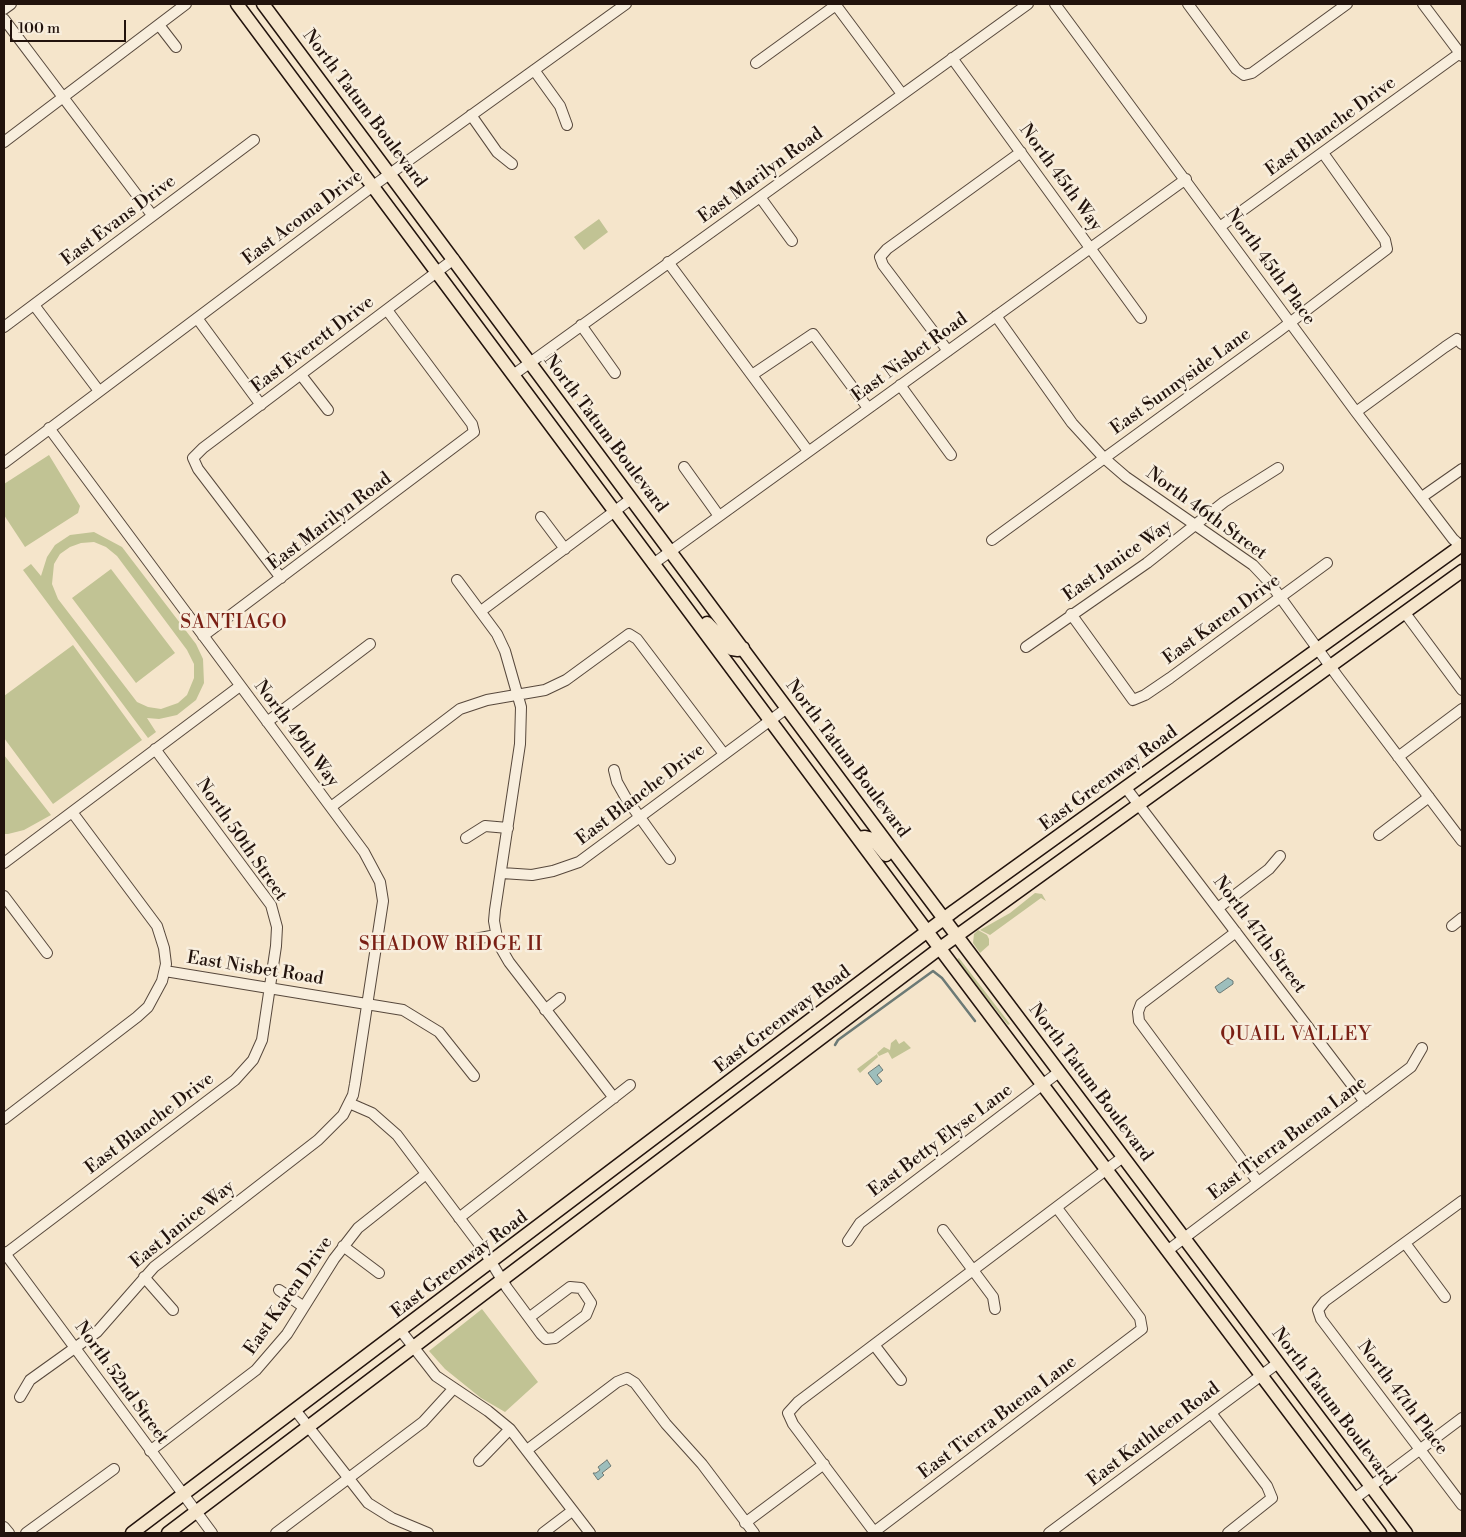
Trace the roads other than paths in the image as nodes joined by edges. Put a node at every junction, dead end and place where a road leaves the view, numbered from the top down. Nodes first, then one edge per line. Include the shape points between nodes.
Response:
1 (11, 4) edge
2 (186, 4) edge
3 (237, 4) edge
4 (263, 4) edge
5 (626, 4) edge
6 (836, 4) edge
7 (1028, 4) edge
8 (1055, 4) edge
9 (1188, 4) edge
10 (1347, 4) edge
11 (1426, 5) edge
12 (4, 9) edge
13 (4, 19) edge
14 (159, 25) junction
15 (176, 47) dead end
16 (1461, 55) edge
17 (952, 58) junction
18 (756, 63) dead end
19 (534, 70) junction
20 (902, 94) junction
21 (63, 98) junction
22 (471, 115) junction
23 (567, 125) dead end
24 (254, 140) dead end
25 (4, 142) edge
26 (1021, 152) junction
27 (1323, 153) junction
28 (512, 164) dead end
29 (390, 174) junction
30 (1186, 178) junction
31 (373, 186) junction
32 (760, 196) junction
33 (152, 215) junction
34 (1221, 226) junction
35 (792, 241) dead end
36 (1091, 248) junction
37 (454, 259) junction
38 (668, 262) junction
39 (437, 272) junction
40 (34, 305) junction
41 (387, 310) junction
42 (996, 316) junction
43 (196, 318) junction
44 (1141, 318) dead end
45 (1290, 323) junction
46 (581, 326) junction
47 (4, 327) edge
48 (1459, 342) edge
49 (948, 351) junction
50 (530, 362) junction
51 (615, 373) dead end
52 (301, 374) junction
53 (513, 375) junction
54 (752, 375) junction
55 (900, 385) junction
56 (99, 391) junction
57 (261, 405) junction
58 (868, 408) junction
59 (328, 410) dead end
60 (1356, 412) junction
61 (49, 428) junction
62 (808, 451) junction
63 (951, 455) dead end
64 (1104, 458) junction
65 (4, 463) edge
66 (684, 467) dead end
67 (1278, 468) dead end
68 (1462, 468) edge
69 (1422, 498) junction
70 (631, 499) junction
71 (615, 511) junction
72 (719, 516) junction
73 (541, 517) dead end
74 (1196, 524) junction
75 (992, 540) dead end
76 (1462, 546) edge
77 (565, 549) junction
78 (670, 551) junction
79 (1327, 563) dead end
80 (653, 564) junction
81 (1462, 571) edge
82 (281, 578) junction
83 (457, 580) dead end
84 (1281, 597) junction
85 (686, 607) junction
86 (481, 611) junction
87 (1404, 613) junction
88 (1071, 614) junction
89 (203, 636) junction
90 (370, 644) dead end
91 (1026, 647) dead end
92 (743, 648) junction
93 (1318, 649) junction
94 (1330, 666) junction
95 (240, 686) junction
96 (1462, 690) edge
97 (519, 695) junction
98 (787, 708) junction
99 (1462, 708) edge
100 (770, 720) junction
101 (267, 722) junction
102 (156, 749) junction
103 (724, 754) junction
104 (1398, 757) junction
105 (614, 770) dead end
106 (1126, 788) junction
107 (848, 790) junction
108 (1429, 797) junction
109 (1139, 804) junction
110 (331, 807) junction
111 (72, 812) junction
112 (639, 818) junction
113 (508, 828) junction
114 (1069, 829) junction
115 (1459, 829) edge
116 (1379, 835) dead end
117 (466, 838) dead end
118 (858, 838) junction
119 (1462, 841) edge
120 (1081, 846) junction
121 (1280, 856) dead end
122 (670, 859) dead end
123 (4, 863) edge
124 (502, 873) junction
125 (922, 888) junction
126 (4, 896) edge
127 (1218, 908) junction
128 (1462, 918) edge
129 (944, 919) junction
130 (1452, 926) dead end
131 (928, 931) junction
132 (1236, 932) junction
133 (496, 935) junction
134 (957, 936) junction
135 (474, 939) dead end
136 (940, 948) junction
137 (47, 953) dead end
138 (165, 971) junction
139 (270, 988) junction
140 (560, 998) dead end
141 (367, 1003) junction
142 (545, 1010) junction
143 (1422, 1048) dead end
144 (1059, 1072) junction
145 (474, 1076) dead end
146 (630, 1085) dead end
147 (1043, 1085) junction
148 (614, 1098) junction
149 (1365, 1102) junction
150 (349, 1103) junction
151 (4, 1119) edge
152 (1123, 1156) junction
153 (1107, 1170) junction
154 (426, 1174) junction
155 (1258, 1182) junction
156 (1462, 1201) edge
157 (1056, 1208) junction
158 (459, 1218) junction
159 (943, 1230) dead end
160 (1184, 1238) junction
161 (848, 1241) dead end
162 (1405, 1243) junction
163 (344, 1246) junction
164 (1167, 1251) junction
165 (4, 1254) edge
166 (492, 1263) junction
167 (974, 1271) junction
168 (379, 1273) dead end
169 (144, 1277) junction
170 (503, 1280) junction
171 (279, 1290) dead end
172 (1445, 1297) dead end
173 (304, 1307) junction
174 (995, 1309) dead end
175 (173, 1310) dead end
176 (530, 1317) junction
177 (401, 1331) junction
178 (875, 1346) junction
179 (75, 1348) junction
180 (414, 1348) junction
181 (1278, 1363) junction
182 (1262, 1375) junction
183 (901, 1380) dead end
184 (454, 1388) junction
185 (20, 1397) dead end
186 (296, 1411) junction
187 (1211, 1413) junction
188 (1462, 1418) edge
189 (309, 1427) junction
190 (510, 1429) junction
191 (1421, 1449) junction
192 (526, 1450) junction
193 (150, 1451) junction
194 (479, 1461) dead end
195 (824, 1464) junction
196 (114, 1470) dead end
197 (348, 1479) junction
198 (1371, 1486) junction
199 (183, 1495) junction
200 (1354, 1499) junction
201 (1462, 1505) edge
202 (572, 1511) junction
203 (196, 1512) junction
204 (745, 1523) junction
205 (4, 1527) edge
206 (875, 1532) edge
207 (8, 1533) edge
208 (26, 1533) edge
209 (132, 1533) edge
210 (168, 1533) edge
211 (212, 1533) edge
212 (276, 1533) edge
213 (428, 1533) edge
214 (542, 1533) edge
215 (590, 1533) edge
216 (754, 1533) edge
217 (1049, 1533) edge
218 (1228, 1533) edge
219 (1380, 1533) edge
220 (1406, 1533) edge

1 - 12 street
2 - 14 street
3 - 31 main road
4 - 29 main road, North Tatum Boulevard
5 - 19 street, East Acoma Drive
6 - 18 street
6 - 20 street
7 - 17 street, East Marilyn Road
8 - 30 street, North 45th Place
9 - 10 street via 1236,69 1244,75 1252,73
11 - 16 street
13 - 21 street
14 - 15 street
14 - 21 street
16 - 27 street, East Blanche Drive
17 - 20 street, East Marilyn Road
17 - 26 street, North 45th Way
19 - 22 street, East Acoma Drive
19 - 23 street via 560,106
20 - 32 street, East Marilyn Road
21 - 25 street
21 - 33 street
22 - 28 street via 497,152
22 - 29 street, East Acoma Drive
24 - 33 street, East Evans Drive
26 - 36 street, North 45th Way
26 - 49 street via 880,257
27 - 34 street, East Blanche Drive
27 - 45 street, East Sunnyside Lane via 1385,240 1387,249
29 - 31 street, East Acoma Drive
29 - 37 main road, North Tatum Boulevard
30 - 34 street, North 45th Place
30 - 36 street, East Nisbet Road
31 - 39 main road
31 - 43 street, East Acoma Drive
32 - 35 street
32 - 38 street, East Marilyn Road
33 - 40 street, East Evans Drive
34 - 45 street, North 45th Place
36 - 42 street, East Nisbet Road
36 - 44 street, North 45th Way
37 - 39 street, East Everett Drive
37 - 50 main road, North Tatum Boulevard
38 - 46 street, East Marilyn Road
38 - 54 street
39 - 41 street, East Everett Drive
39 - 53 main road
40 - 47 street, East Evans Drive
40 - 56 street
41 - 52 street, East Everett Drive
41 - 82 street, East Marilyn Road via 472,424 474,432
42 - 49 street, East Nisbet Road
42 - 64 street, North 46th Street via 1072,423
43 - 56 street, East Acoma Drive
43 - 57 street
45 - 60 street, North 45th Place
45 - 64 street, East Sunnyside Lane
46 - 50 street, East Marilyn Road
46 - 51 street
48 - 60 street
49 - 55 street, East Nisbet Road
50 - 53 street, East Marilyn Road
50 - 70 main road, North Tatum Boulevard
52 - 57 street, East Everett Drive
52 - 59 street
53 - 71 main road
54 - 58 street via 813,334
54 - 62 street
55 - 58 street, East Nisbet Road
55 - 63 street
56 - 61 street, East Acoma Drive
57 - 82 street, East Everett Drive via 193,458
58 - 62 street, East Nisbet Road
60 - 69 street, North 45th Place
61 - 65 street, East Acoma Drive
61 - 89 street, North 49th Way
62 - 72 street, East Nisbet Road
64 - 74 street, North 46th Street via 1126,477
64 - 75 street, East Sunnyside Lane
66 - 72 street
67 - 74 street, East Janice Way
68 - 69 street
69 - 76 street, North 45th Place
70 - 71 street
70 - 78 main road, North Tatum Boulevard
71 - 77 street
71 - 80 main road
72 - 78 street, East Nisbet Road
73 - 77 street
74 - 84 street, North 46th Street via 1253,565
74 - 88 street, East Janice Way
76 - 93 main road, East Greenway Road
77 - 86 street
78 - 80 street, East Nisbet Road
78 - 92 main road, North Tatum Boulevard
79 - 84 street, East Karen Drive
80 - 85 main road
81 - 87 main road
82 - 89 street, East Marilyn Road
83 - 86 street
84 - 88 street, East Karen Drive via 1170,678 1133,700
84 - 93 street, North 46th Street
85 - 92 main road via 702,618 732,649
85 - 100 main road
86 - 97 street via 506,650
87 - 94 main road
87 - 96 street
88 - 91 street, East Janice Way
89 - 95 street, North 49th Way
90 - 101 street
92 - 98 main road, North Tatum Boulevard
93 - 94 street, North 46th Street
93 - 106 main road, East Greenway Road
94 - 104 street, North 46th Street
94 - 109 main road
95 - 101 street, North 49th Way
95 - 102 street
97 - 103 street via 545,690 566,680 629,634 637,639
97 - 110 street via 487,700 460,709
97 - 113 street via 520,744
98 - 100 street, East Blanche Drive
98 - 107 main road, North Tatum Boulevard
99 - 104 street
100 - 103 street, East Blanche Drive
100 - 107 main road via 787,730 829,787 840,792
100 - 118 main road
101 - 110 street, North 49th Way
102 - 111 street
102 - 139 street, North 50th Street via 271,905 276,936
103 - 112 street, East Blanche Drive
104 - 108 street, North 46th Street
105 - 112 street via 617,782
106 - 109 street, North 47th Street
106 - 114 main road, East Greenway Road
107 - 118 main road via 843,803
107 - 125 main road, North Tatum Boulevard
108 - 115 street, North 46th Street
108 - 116 street
109 - 120 main road
109 - 127 street, North 47th Street
110 - 141 street, North 49th Way via 364,852 380,882 383,901
111 - 123 street
111 - 138 street via 157,926 164,948
112 - 122 street
112 - 124 street, East Blanche Drive via 566,867 532,875
113 - 117 street via 485,826
113 - 124 street
114 - 120 main road
114 - 129 main road, East Greenway Road
115 - 119 street, North 46th Street
118 - 125 main road via 873,840 897,870
118 - 131 main road
120 - 134 main road
121 - 127 street via 1269,869
124 - 133 street via 495,910
125 - 129 main road, North Tatum Boulevard
126 - 137 street
127 - 132 street, North 47th Street
128 - 130 street
129 - 131 main road, East Greenway Road
129 - 134 main road, North Tatum Boulevard
131 - 136 main road
131 - 166 main road, East Greenway Road
132 - 149 street, North 47th Street
132 - 155 street via 1141,1004 1138,1012 1139,1020
133 - 135 street
133 - 142 street via 503,954
134 - 136 main road
134 - 144 main road, North Tatum Boulevard
136 - 147 main road
136 - 170 main road
138 - 139 street, East Nisbet Road
138 - 151 street, East Nisbet Road via 157,995 148,1007
139 - 141 street, East Nisbet Road
139 - 165 street, East Blanche Drive via 262,1040 245,1070
140 - 142 street
141 - 145 street, East Nisbet Road via 403,1010 424,1021 439,1032
141 - 150 street, North 49th Way via 355,1084
142 - 148 street
143 - 149 street, East Tierra Buena Lane via 1411,1067
144 - 147 street, East Betty Elyse Lane
144 - 152 main road, North Tatum Boulevard
146 - 148 street
147 - 153 main road
147 - 161 street, East Betty Elyse Lane via 860,1223
148 - 158 street
149 - 155 street, East Tierra Buena Lane
150 - 154 street via 383,1121
150 - 169 street, East Janice Way via 331,1129
152 - 153 street
152 - 160 main road, North Tatum Boulevard
153 - 157 street
153 - 164 main road
154 - 158 street
154 - 163 street, East Karen Drive via 363,1223
155 - 160 street, East Tierra Buena Lane
156 - 162 street
157 - 167 street
157 - 206 street, East Tierra Buena Lane via 1140,1318 1142,1329
158 - 166 street
159 - 167 street
160 - 164 street, East Tierra Buena Lane
160 - 181 main road, North Tatum Boulevard
162 - 172 street
162 - 191 street, North 47th Place via 1325,1301 1318,1310 1321,1319
163 - 168 street
163 - 173 street, East Karen Drive
164 - 182 main road
165 - 179 street, North 52nd Street
166 - 170 street
166 - 177 main road, East Greenway Road
167 - 174 street via 993,1297
167 - 178 street
169 - 175 street
169 - 179 street, East Janice Way via 105,1323
170 - 176 street
170 - 180 main road
171 - 173 street
173 - 193 street, East Karen Drive via 287,1334 256,1370
176 - 176 street via 546,1339 555,1338 586,1315 591,1304 581,1288 570,1287
177 - 180 street
177 - 186 main road, East Greenway Road
178 - 183 street
178 - 195 street via 798,1402 788,1413
179 - 185 street, East Janice Way via 30,1380
179 - 193 street, North 52nd Street
180 - 184 street via 433,1372
180 - 189 main road
181 - 182 street, East Kathleen Road
181 - 198 main road, North Tatum Boulevard
182 - 187 street, East Kathleen Road
182 - 200 main road
184 - 190 street
184 - 197 street via 424,1422
186 - 189 street
186 - 199 main road, East Greenway Road
187 - 217 street, East Kathleen Road
187 - 218 street via 1267,1486 1272,1498
188 - 191 street
189 - 197 street
189 - 203 main road
190 - 192 street
190 - 194 street
191 - 198 street
191 - 201 street, North 47th Place
192 - 202 street
192 - 204 street via 617,1382 627,1378 635,1383 702,1464
193 - 199 street, North 52nd Street
195 - 204 street
195 - 206 street
196 - 208 street
197 - 212 street
197 - 213 street via 378,1511
198 - 200 street
198 - 220 main road, North Tatum Boulevard
199 - 203 street, North 52nd Street
199 - 209 main road, East Greenway Road
200 - 219 main road
202 - 214 street
202 - 215 street
203 - 210 main road
203 - 211 street, North 52nd Street
204 - 216 street
205 - 207 street

